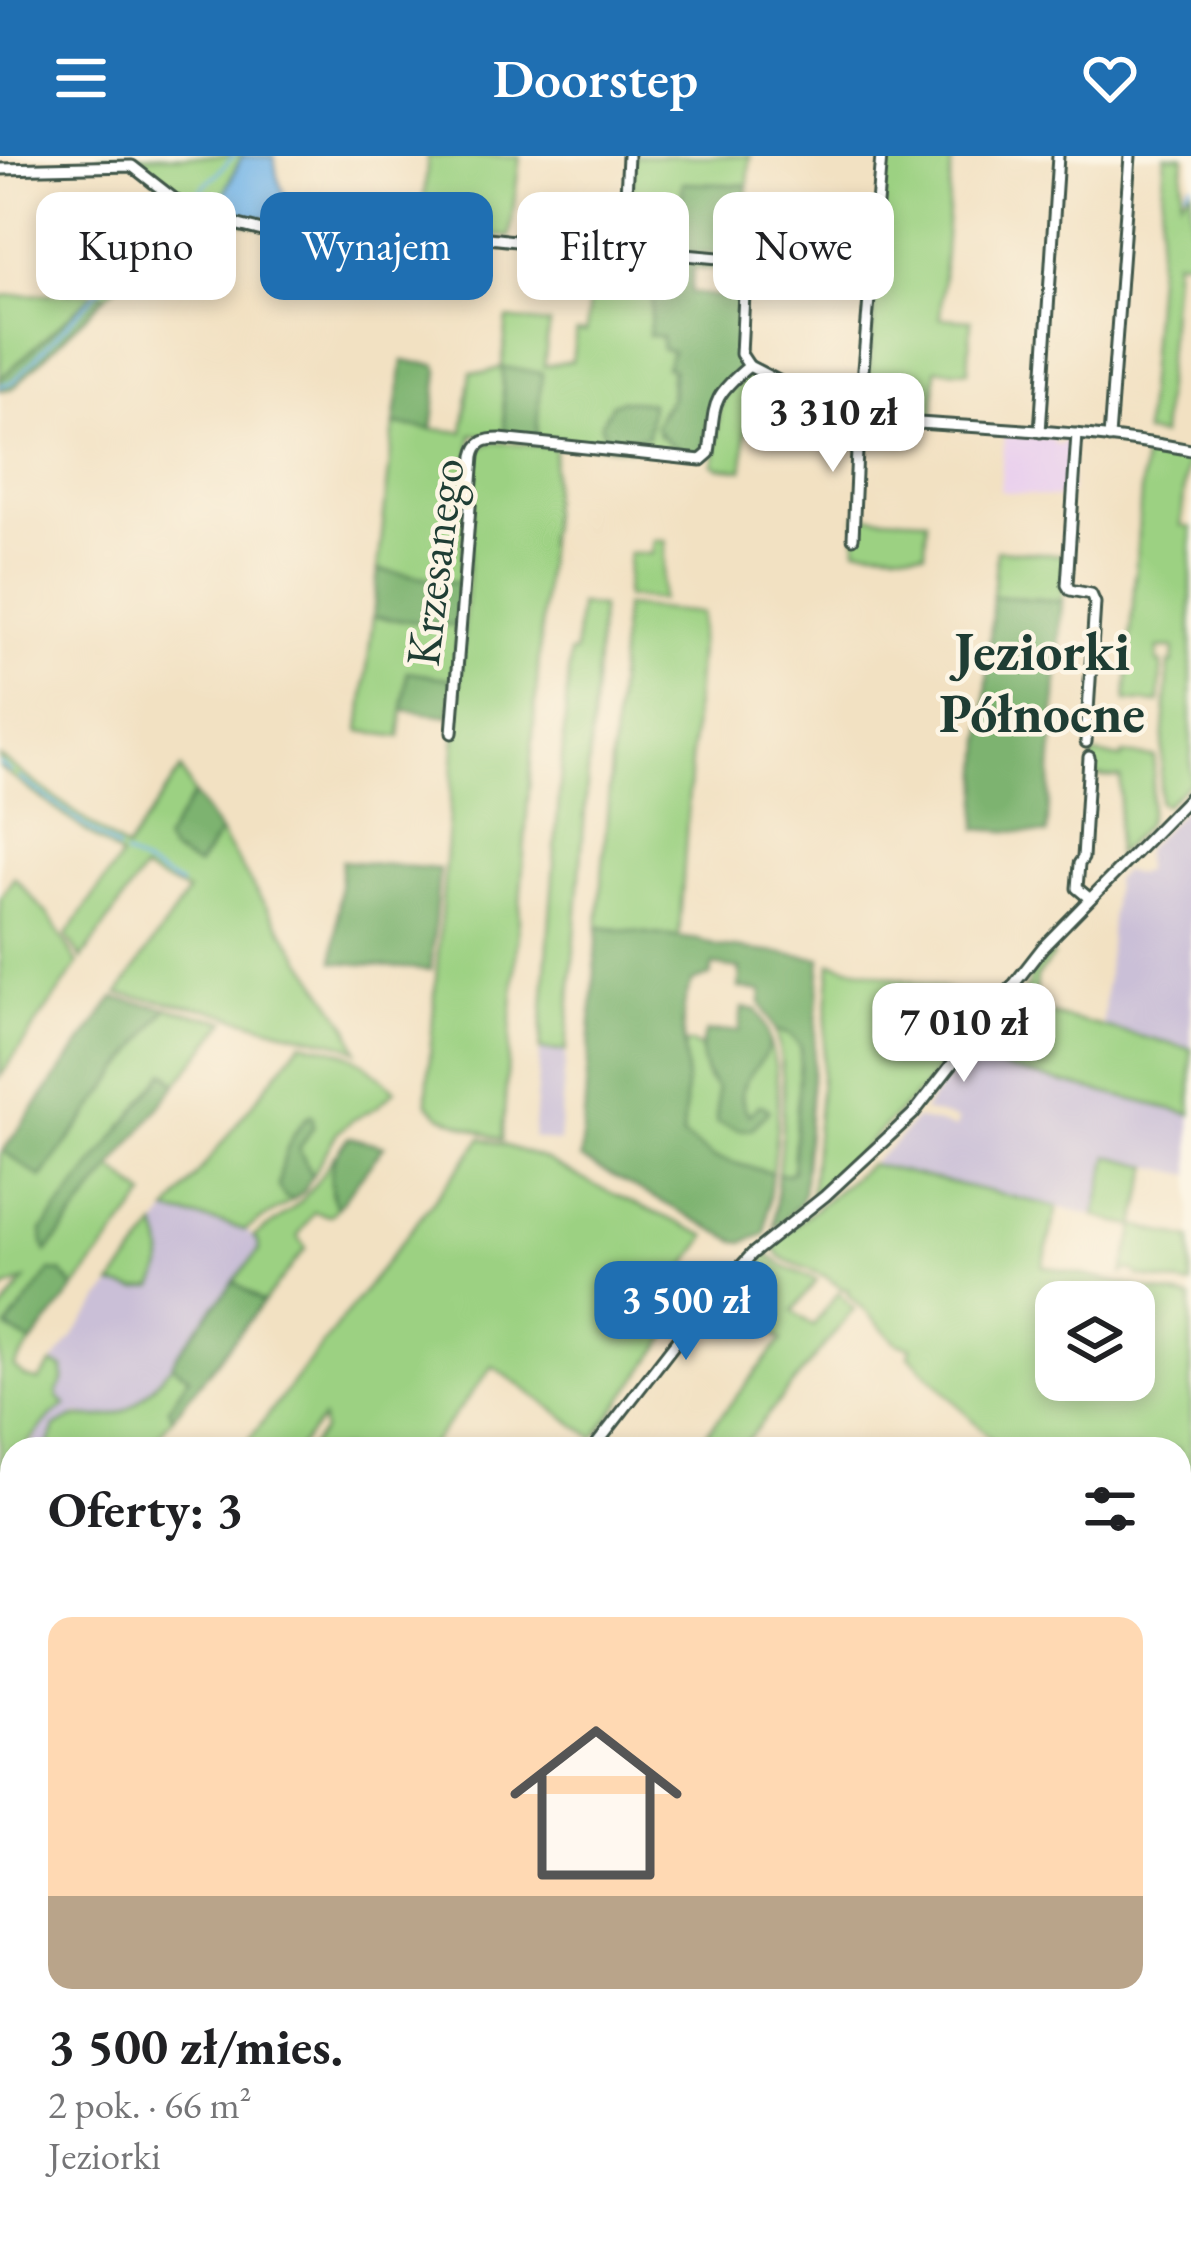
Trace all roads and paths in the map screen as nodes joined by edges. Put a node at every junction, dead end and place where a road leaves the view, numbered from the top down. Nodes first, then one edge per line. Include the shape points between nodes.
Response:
1 (628, 156) edge
2 (881, 156) edge
3 (1058, 156) edge
4 (1130, 156) edge
5 (0, 169) edge
6 (626, 192) edge
7 (517, 241) edge
8 (689, 256) edge
9 (749, 366) junction
10 (861, 418) junction
11 (1040, 432) junction
12 (1077, 434) junction
13 (1109, 438) junction
14 (1191, 450) edge
15 (853, 538) dead end
16 (452, 733) dead end
17 (1085, 742) dead end
18 (1089, 758) dead end
19 (1191, 796) edge
20 (1089, 898) junction
21 (602, 1437) edge

1 - 6 street
2 - 10 street
3 - 11 street
4 - 13 street
5 - 7 street via 132,166 187,209 270,233 316,270 358,281 410,280 418,236 426,231
8 - 9 street via 740,264 741,353
9 - 10 street
9 - 16 street, Krzesanego via 720,394 701,460 500,439 477,446
10 - 11 street
10 - 15 street
11 - 12 street
12 - 13 street
12 - 17 street via 1066,585 1095,603
13 - 14 street
18 - 20 street via 1077,888
19 - 20 street
20 - 21 street via 913,1114 752,1255

